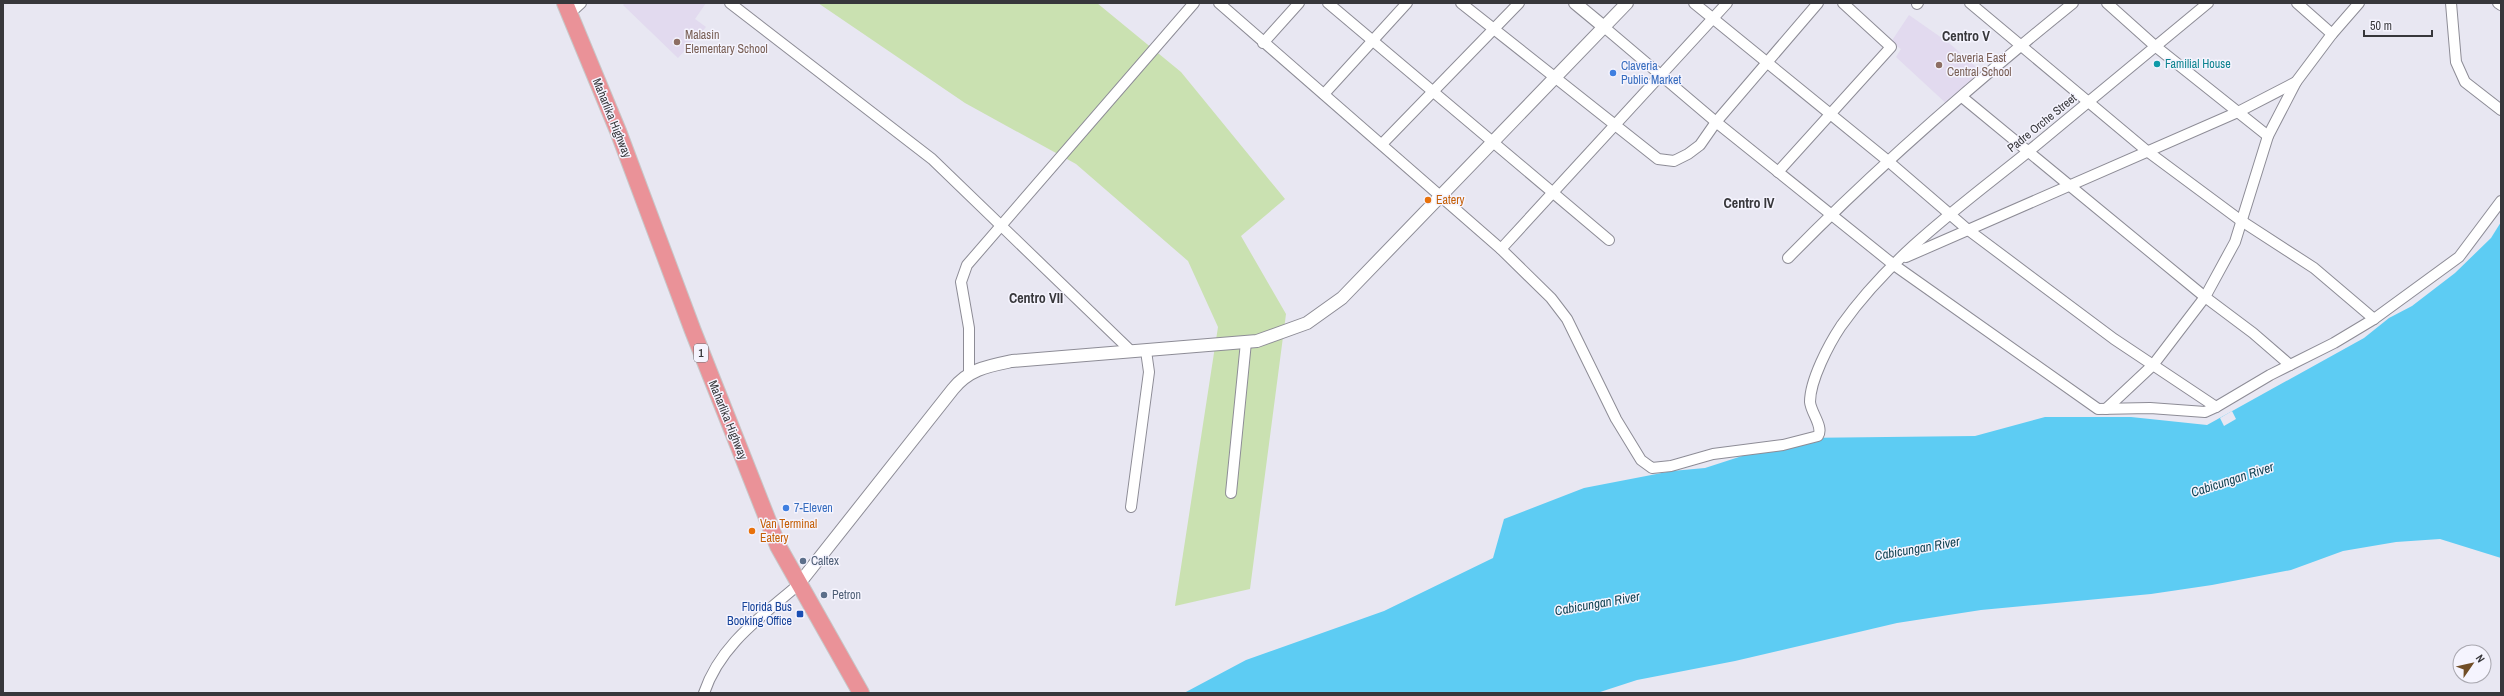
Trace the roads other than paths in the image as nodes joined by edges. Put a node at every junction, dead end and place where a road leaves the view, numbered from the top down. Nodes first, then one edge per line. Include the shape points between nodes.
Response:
1 (580, 3) edge
2 (730, 3) edge
3 (1194, 3) edge
4 (1219, 3) edge
5 (1299, 3) edge
6 (1328, 3) edge
7 (1407, 3) edge
8 (1461, 3) edge
9 (1519, 3) edge
10 (1575, 3) edge
11 (1627, 3) edge
12 (1694, 3) edge
13 (1727, 3) edge
14 (1818, 3) edge
15 (1843, 3) edge
16 (1970, 3) edge
17 (2073, 3) edge
18 (2107, 3) edge
19 (2208, 3) edge
20 (2297, 3) edge
21 (2359, 3) edge
22 (2451, 3) edge
23 (2498, 3) edge
24 (2501, 5) edge
25 (567, 9) edge
26 (1713, 19) junction
27 (1604, 27) junction
28 (1494, 29) junction
29 (2332, 34) junction
30 (1374, 41) junction
31 (1263, 43) junction
32 (2022, 44) junction
33 (2155, 46) junction
34 (1766, 63) junction
35 (1660, 75) junction
36 (1554, 78) junction
37 (2296, 82) junction
38 (1434, 92) junction
39 (1324, 94) junction
40 (1962, 97) junction
41 (2089, 102) junction
42 (2501, 110) edge
43 (2238, 112) junction
44 (1831, 115) junction
45 (1716, 122) junction
46 (1614, 125) junction
47 (2268, 136) junction
48 (1494, 143) junction
49 (1382, 144) junction
50 (2147, 151) junction
51 (2028, 152) junction
52 (1888, 161) junction
53 (1778, 172) junction
54 (2071, 186) junction
55 (1551, 193) junction
56 (1441, 195) junction
57 (2501, 201) edge
58 (1949, 213) junction
59 (1831, 214) junction
60 (2240, 220) junction
61 (1000, 224) junction
62 (1967, 229) junction
63 (1609, 240) dead end
64 (1500, 249) junction
65 (1788, 258) dead end
66 (1896, 262) junction
67 (2205, 297) junction
68 (2374, 319) junction
69 (1246, 342) junction
70 (1146, 351) junction
71 (1132, 352) junction
72 (2153, 365) junction
73 (2290, 365) junction
74 (969, 373) junction
75 (2216, 407) junction
76 (2106, 409) junction
77 (1231, 493) dead end
78 (1131, 506) dead end
79 (798, 585) junction
80 (704, 693) edge
81 (861, 693) edge

1 - 25 street
2 - 61 street via 904,135
3 - 61 street
4 - 31 street
5 - 31 street
6 - 30 street
7 - 30 street
8 - 28 street
9 - 28 street
10 - 27 street
11 - 27 street
12 - 26 street
13 - 26 street
14 - 34 street
15 - 44 street via 1892,47
16 - 32 street
17 - 32 street
18 - 33 street
19 - 33 street, Padre Orche Street
20 - 29 street
21 - 29 street
22 - 42 street via 2456,62 2465,82
23 - 24 street
25 - 79 highway, Maharlika Highway / 1 via 618,131 778,546
26 - 34 street
26 - 35 street
27 - 35 street
27 - 36 street
28 - 36 street
28 - 38 street
29 - 37 street
30 - 38 street
30 - 39 street
31 - 39 street
32 - 40 street
32 - 41 street
33 - 41 street, Padre Orche Street
33 - 43 street
34 - 44 street
34 - 45 street
35 - 45 street
35 - 46 street
36 - 46 street
36 - 48 street
37 - 43 street
37 - 47 street
38 - 48 street
38 - 49 street
39 - 49 street
40 - 51 street
40 - 52 street
41 - 50 street
41 - 51 street, Padre Orche Street
43 - 47 street
43 - 50 street
44 - 52 street
44 - 53 street
45 - 46 street via 1694,151 1670,161 1658,159
45 - 53 street
46 - 55 street
47 - 60 street
48 - 55 street
48 - 56 street
49 - 56 street
50 - 54 street
50 - 60 street
51 - 54 street
51 - 58 street, Padre Orche Street
52 - 58 street
52 - 59 street
53 - 59 street
54 - 62 street
54 - 67 street
55 - 63 street
55 - 64 street
56 - 64 street
56 - 69 street via 1342,298 1307,324
57 - 68 street via 2459,257
58 - 62 street
58 - 66 street, Padre Orche Street
59 - 65 street
59 - 66 street
60 - 67 street via 2235,242
60 - 68 street via 2314,268
61 - 71 street
61 - 74 street via 970,260 962,276 969,328
62 - 66 street
62 - 72 street via 2114,339
64 - 66 street, Padre Orche Street via 1564,314 1616,419 1641,460 1652,468 1713,454 1783,446 1818,436 1820,428 1810,401 1813,384 1825,356 1840,328 1861,299
66 - 76 street via 2098,409
67 - 72 street
67 - 73 street
68 - 73 street
69 - 70 street
69 - 77 street
70 - 71 street
70 - 78 street via 1149,372
71 - 74 street via 1012,361 979,368
72 - 75 street
72 - 76 street
73 - 75 street
74 - 79 street via 953,389
75 - 76 street via 2205,412 2150,408
79 - 80 street via 736,639 722,656 708,680
79 - 81 highway, Maharlika Highway / 1

